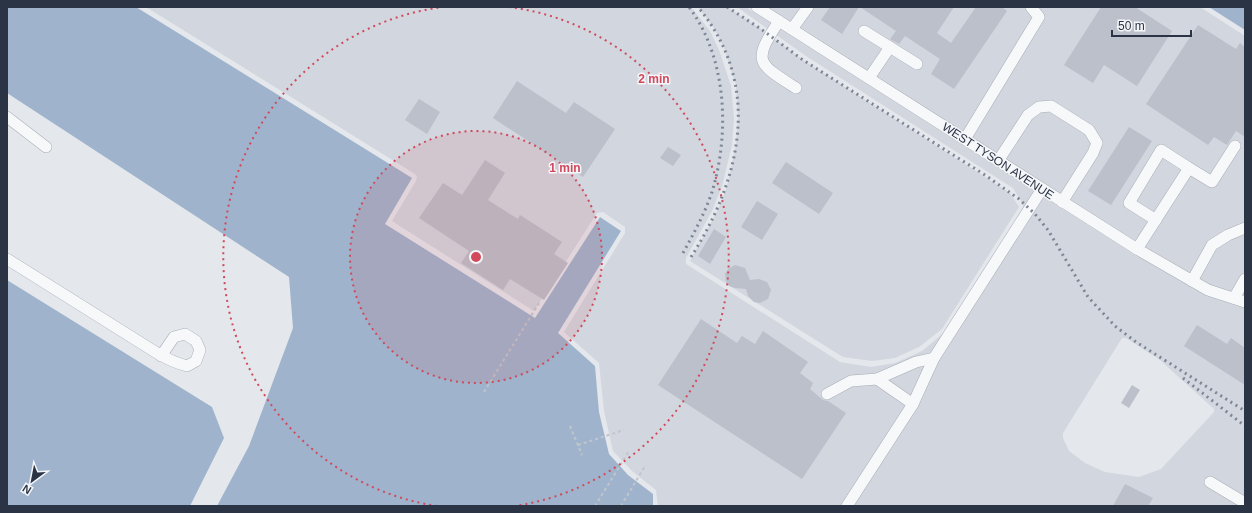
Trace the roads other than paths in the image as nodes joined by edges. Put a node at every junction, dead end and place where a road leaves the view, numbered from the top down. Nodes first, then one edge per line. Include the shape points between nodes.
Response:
1 (757, 7) edge
2 (808, 7) edge
3 (1032, 7) edge
4 (779, 21) junction
5 (792, 29) junction
6 (864, 31) dead end
7 (890, 47) junction
8 (916, 64) dead end
9 (869, 78) junction
10 (796, 88) dead end
11 (7, 117) edge
12 (965, 139) junction
13 (1235, 146) dead end
14 (46, 147) dead end
15 (998, 161) junction
16 (1189, 168) junction
17 (1042, 189) junction
18 (1062, 202) junction
19 (1156, 220) junction
20 (1245, 228) edge
21 (1137, 250) junction
22 (7, 259) edge
23 (1245, 279) edge
24 (1192, 281) junction
25 (1234, 298) junction
26 (1245, 302) edge
27 (161, 356) dead end
28 (934, 358) junction
29 (877, 379) junction
30 (827, 394) dead end
31 (913, 404) junction
32 (1210, 482) dead end
33 (1245, 504) edge
34 (847, 506) edge

1 - 4 street, WEST TYSON AVENUE
2 - 5 street
3 - 12 street via 1039,17
4 - 5 street, WEST TYSON AVENUE
4 - 10 street via 764,43 762,60 767,70
5 - 9 street, WEST TYSON AVENUE
6 - 7 street
7 - 8 street
7 - 9 street
9 - 12 street, WEST TYSON AVENUE
11 - 14 street
12 - 15 street, WEST TYSON AVENUE
13 - 16 street via 1212,182
15 - 17 street, WEST TYSON AVENUE
15 - 18 street via 1028,114 1039,107 1051,106 1088,130 1097,143
16 - 19 street
16 - 19 street via 1161,150 1129,203
17 - 18 street, WEST TYSON AVENUE
17 - 28 street
18 - 21 street, WEST TYSON AVENUE
19 - 21 street
20 - 24 street via 1212,245
21 - 24 street, WEST TYSON AVENUE
22 - 27 street
23 - 25 street
24 - 25 street, WEST TYSON AVENUE via 1208,290
25 - 26 street, WEST TYSON AVENUE
28 - 29 street via 916,362
28 - 31 street
29 - 30 street via 851,381
29 - 31 street
31 - 34 street
32 - 33 street

